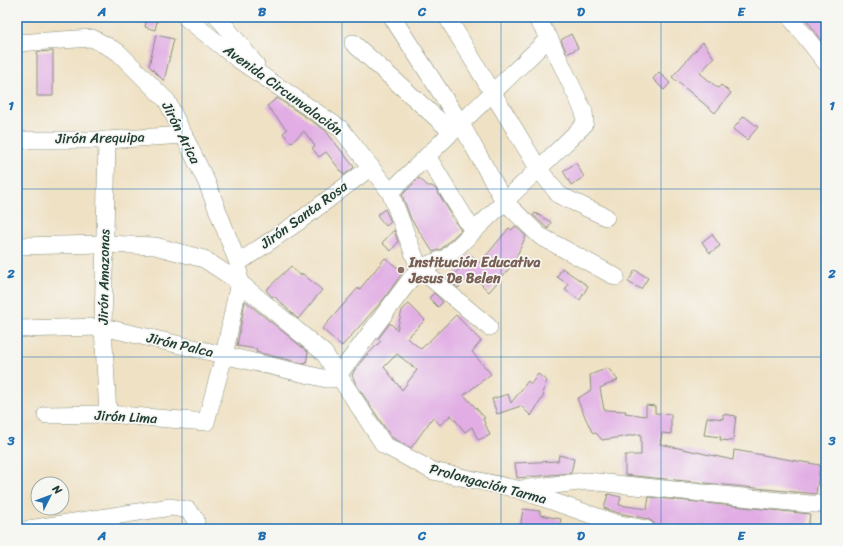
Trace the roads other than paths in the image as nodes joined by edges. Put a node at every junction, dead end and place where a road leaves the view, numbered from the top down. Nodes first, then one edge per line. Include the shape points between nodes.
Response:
1 (185, 17) edge
2 (218, 17) edge
3 (392, 17) edge
4 (447, 17) edge
5 (536, 17) edge
6 (790, 17) edge
7 (550, 38) junction
8 (17, 43) edge
9 (354, 43) dead end
10 (826, 62) edge
11 (267, 79) junction
12 (492, 93) junction
13 (456, 128) junction
14 (184, 135) junction
15 (17, 140) edge
16 (107, 140) junction
17 (427, 156) junction
18 (371, 166) junction
19 (538, 168) junction
20 (390, 192) junction
21 (504, 201) junction
22 (606, 217) dead end
23 (473, 231) junction
24 (105, 244) junction
25 (17, 246) edge
26 (238, 263) junction
27 (418, 268) junction
28 (616, 277) dead end
29 (239, 282) junction
30 (103, 327) junction
31 (489, 327) dead end
32 (17, 329) edge
33 (224, 356) junction
34 (339, 374) junction
35 (108, 414) junction
36 (46, 415) dead end
37 (206, 422) joint
38 (517, 489) junction
39 (826, 504) edge
40 (29, 529) edge
41 (195, 529) edge
42 (646, 529) edge

1 - 11 street, Avenida Circunvalación
2 - 11 street
3 - 13 street
4 - 12 street
5 - 7 street
6 - 10 street
7 - 12 street
7 - 19 street via 584,112 585,122
8 - 14 street, Jirón Arica via 92,38 118,52 167,101
9 - 13 street
11 - 18 street, Avenida Circunvalación via 341,129
12 - 13 street
12 - 19 street
13 - 17 street
13 - 21 street
14 - 16 street, Jirón Arequipa
14 - 26 street, Jirón Arica via 207,183
15 - 16 street, Jirón Arequipa
16 - 24 street, Jirón Amazonas
17 - 20 street
17 - 23 street
18 - 20 street, Avenida Circunvalación
18 - 26 street, Jirón Santa Rosa via 298,222
19 - 21 street
19 - 22 street via 559,195
20 - 27 street, Avenida Circunvalación
21 - 23 street
21 - 28 street via 540,236
23 - 27 street via 446,258
24 - 25 street, Prolongación Tarma
24 - 29 street, Prolongación Tarma via 155,246 204,259
24 - 30 street, Jirón Amazonas
26 - 29 street, Jirón Arica
27 - 31 street
27 - 34 street
29 - 33 street, Jirón Arica
29 - 34 street, Prolongación Tarma via 324,353
30 - 32 street, Jirón Palca
30 - 33 street, Jirón Palca
30 - 35 street, Jirón Amazonas
33 - 34 street, Jirón Palca via 328,379 333,379
33 - 37 street, Jirón Arica
34 - 38 street, Prolongación Tarma via 384,445 433,471
35 - 36 street, Jirón Lima
35 - 37 street, Jirón Lima
38 - 39 street via 587,481
38 - 42 street, Prolongación Tarma via 615,523
40 - 41 street via 171,507 188,510 196,520

